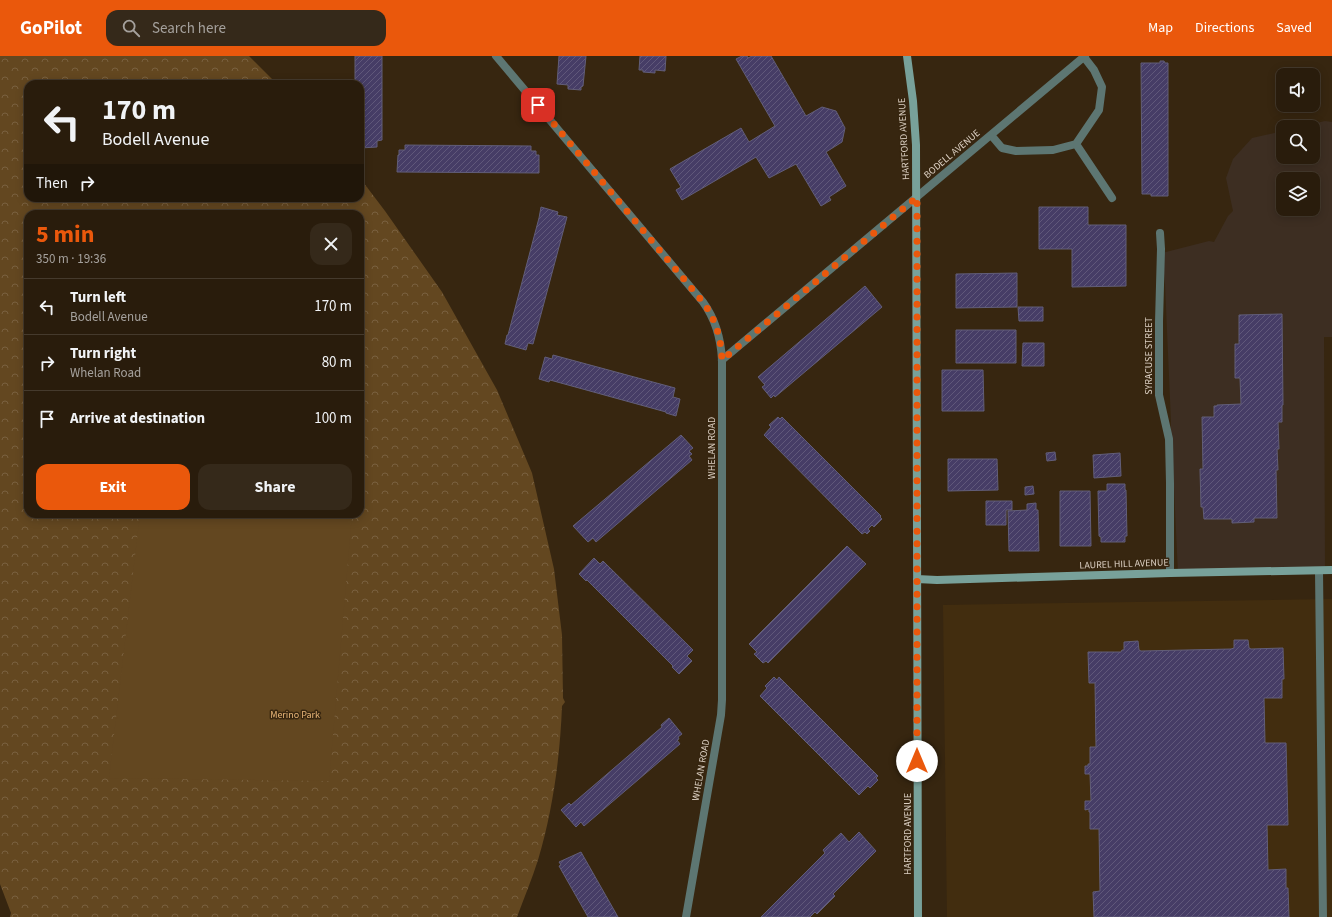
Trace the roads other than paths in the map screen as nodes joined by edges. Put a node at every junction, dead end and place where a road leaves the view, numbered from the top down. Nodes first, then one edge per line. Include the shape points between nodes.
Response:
1 (496, 56) edge
2 (907, 56) edge
3 (1085, 56) edge
4 (991, 135) junction
5 (1076, 144) junction
6 (917, 197) junction
7 (1112, 198) dead end
8 (1160, 233) dead end
9 (722, 360) junction
10 (1319, 570) junction
11 (1332, 570) edge
12 (1170, 573) junction
13 (917, 579) junction
14 (686, 917) edge
15 (918, 917) edge
16 (1323, 917) edge

1 - 9 street, WHELAN ROAD via 703,302 717,327
2 - 6 main road, HARTFORD AVENUE via 915,124
3 - 4 street, BODELL AVENUE
3 - 5 street via 1102,88 1099,110
4 - 5 street via 1002,148 1016,151 1053,150
4 - 6 street, BODELL AVENUE
5 - 7 street
6 - 9 street, BODELL AVENUE
6 - 13 main road, HARTFORD AVENUE
8 - 12 street, SYRACUSE STREET via 1159,395 1169,439
9 - 14 street, WHELAN ROAD via 722,700
10 - 11 main road, LAUREL HILL AVENUE
10 - 12 main road, LAUREL HILL AVENUE
10 - 16 street
12 - 13 main road, LAUREL HILL AVENUE
13 - 15 main road, HARTFORD AVENUE

